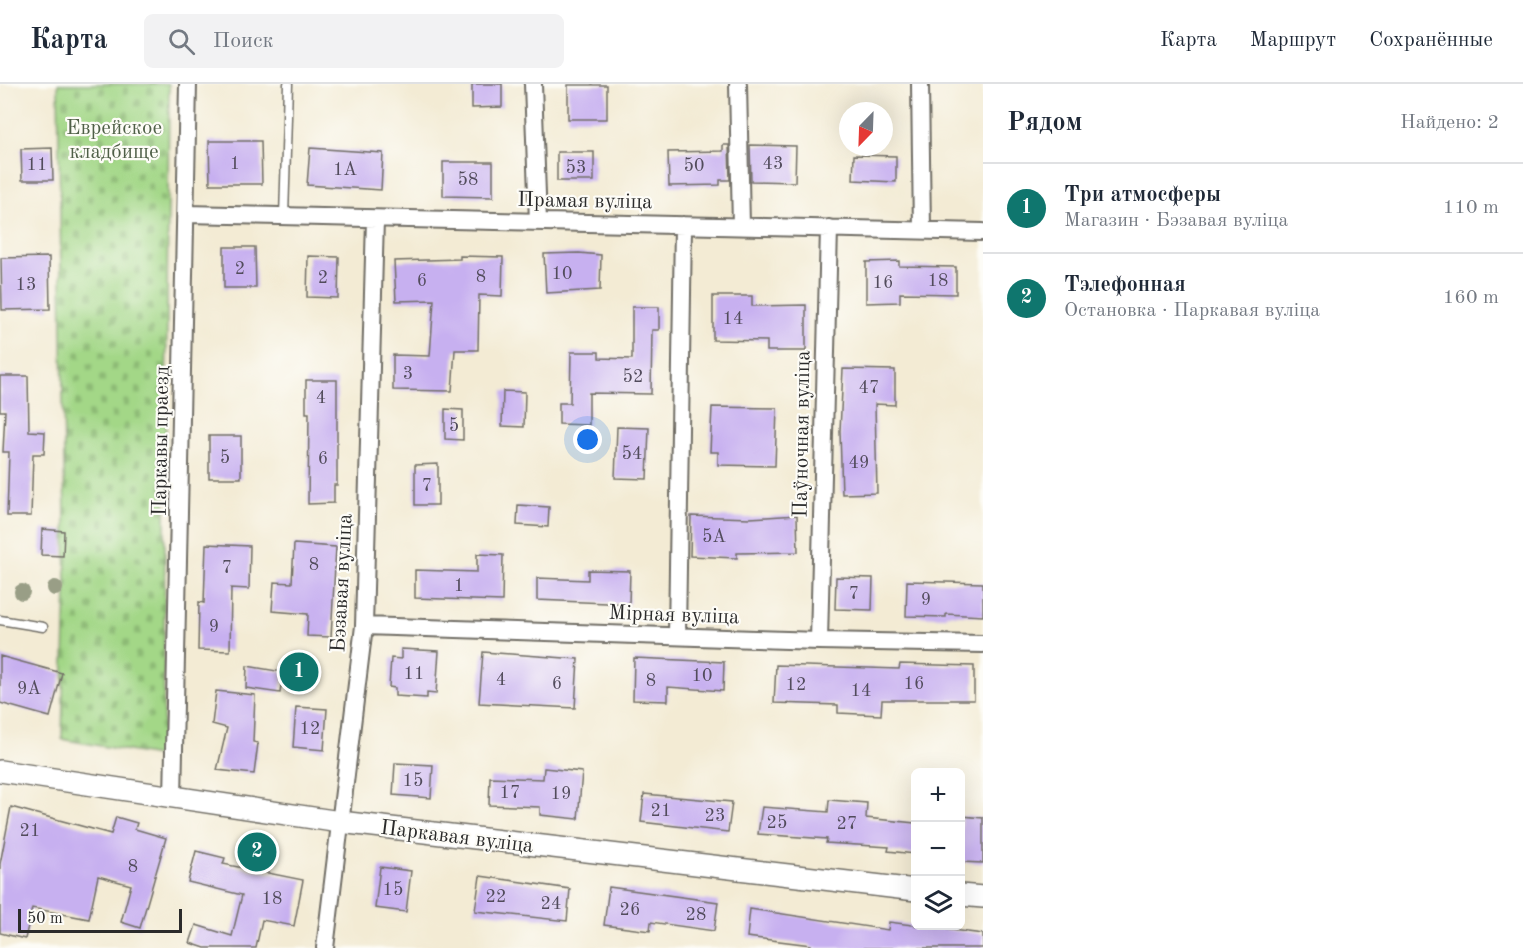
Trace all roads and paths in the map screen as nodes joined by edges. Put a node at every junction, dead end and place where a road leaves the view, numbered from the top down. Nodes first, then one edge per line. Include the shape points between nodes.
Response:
1 (188, 84) edge
2 (288, 84) edge
3 (533, 84) edge
4 (738, 84) edge
5 (920, 84) edge
6 (187, 214) junction
7 (284, 217) junction
8 (375, 219) junction
9 (538, 222) junction
10 (683, 225) junction
11 (741, 226) junction
12 (829, 228) junction
13 (922, 230) junction
14 (983, 232) edge
15 (0, 620) edge
16 (364, 626) junction
17 (43, 627) dead end
18 (677, 636) junction
19 (819, 642) junction
20 (983, 644) edge
21 (0, 771) edge
22 (173, 798) junction
23 (340, 822) junction
24 (911, 890) edge
25 (965, 895) edge
26 (983, 897) edge
27 (325, 948) edge

1 - 6 street, Паркавы праезд
2 - 7 lane
3 - 9 street
4 - 11 street
5 - 13 street
6 - 7 street, Прамая вуліца
6 - 22 street, Паркавы праезд
7 - 8 street, Прамая вуліца
8 - 9 street, Прамая вуліца
8 - 16 street, Бэзавая вуліца
9 - 10 street, Прамая вуліца
10 - 11 street, Прамая вуліца
10 - 18 street
11 - 12 street, Прамая вуліца
12 - 13 street, Прамая вуліца
12 - 19 street, Паўночная вуліца
13 - 14 street, Прамая вуліца
15 - 17 lane
16 - 18 street, Мірная вуліца
16 - 23 street, Бэзавая вуліца
18 - 19 street, Мірная вуліца
19 - 20 street, Мірная вуліца
21 - 22 street, Паркавая вуліца
22 - 23 street, Паркавая вуліца
23 - 24 street, Паркавая вуліца
23 - 27 street, Бэзавая вуліца
25 - 26 street

